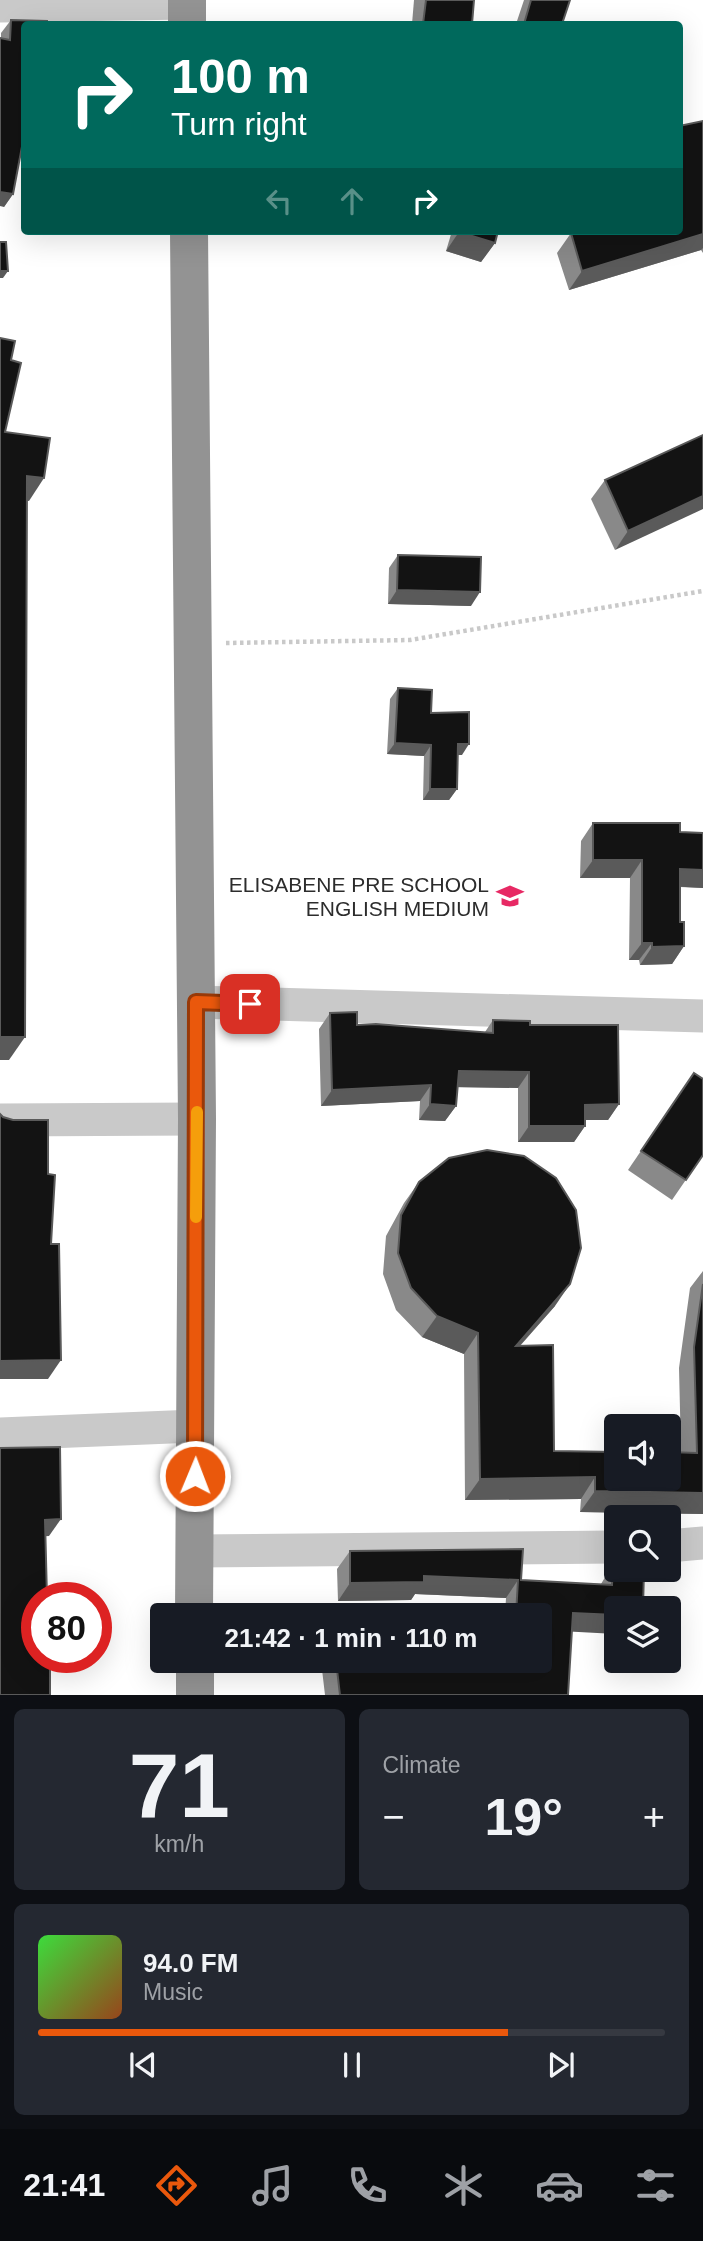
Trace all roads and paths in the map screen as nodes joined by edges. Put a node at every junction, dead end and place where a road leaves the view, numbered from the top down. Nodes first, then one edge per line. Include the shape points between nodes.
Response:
1 (0, 6) edge
2 (187, 9) edge
3 (189, 235) edge
4 (703, 592) edge
5 (220, 643) dead end
6 (196, 1002) junction
7 (703, 1016) edge
8 (197, 1119) junction
9 (0, 1120) edge
10 (195, 1426) junction
11 (0, 1434) edge
12 (703, 1544) edge
13 (681, 1545) edge
14 (604, 1546) edge
15 (194, 1551) junction
16 (194, 1603) edge
17 (195, 1673) edge
18 (195, 1695) edge

1 - 2 street
3 - 6 highway
4 - 5 path via 410,640
6 - 7 street
6 - 8 highway
8 - 9 street
8 - 10 highway
10 - 11 street
10 - 15 highway
12 - 13 street
14 - 15 street
15 - 16 highway
17 - 18 highway

